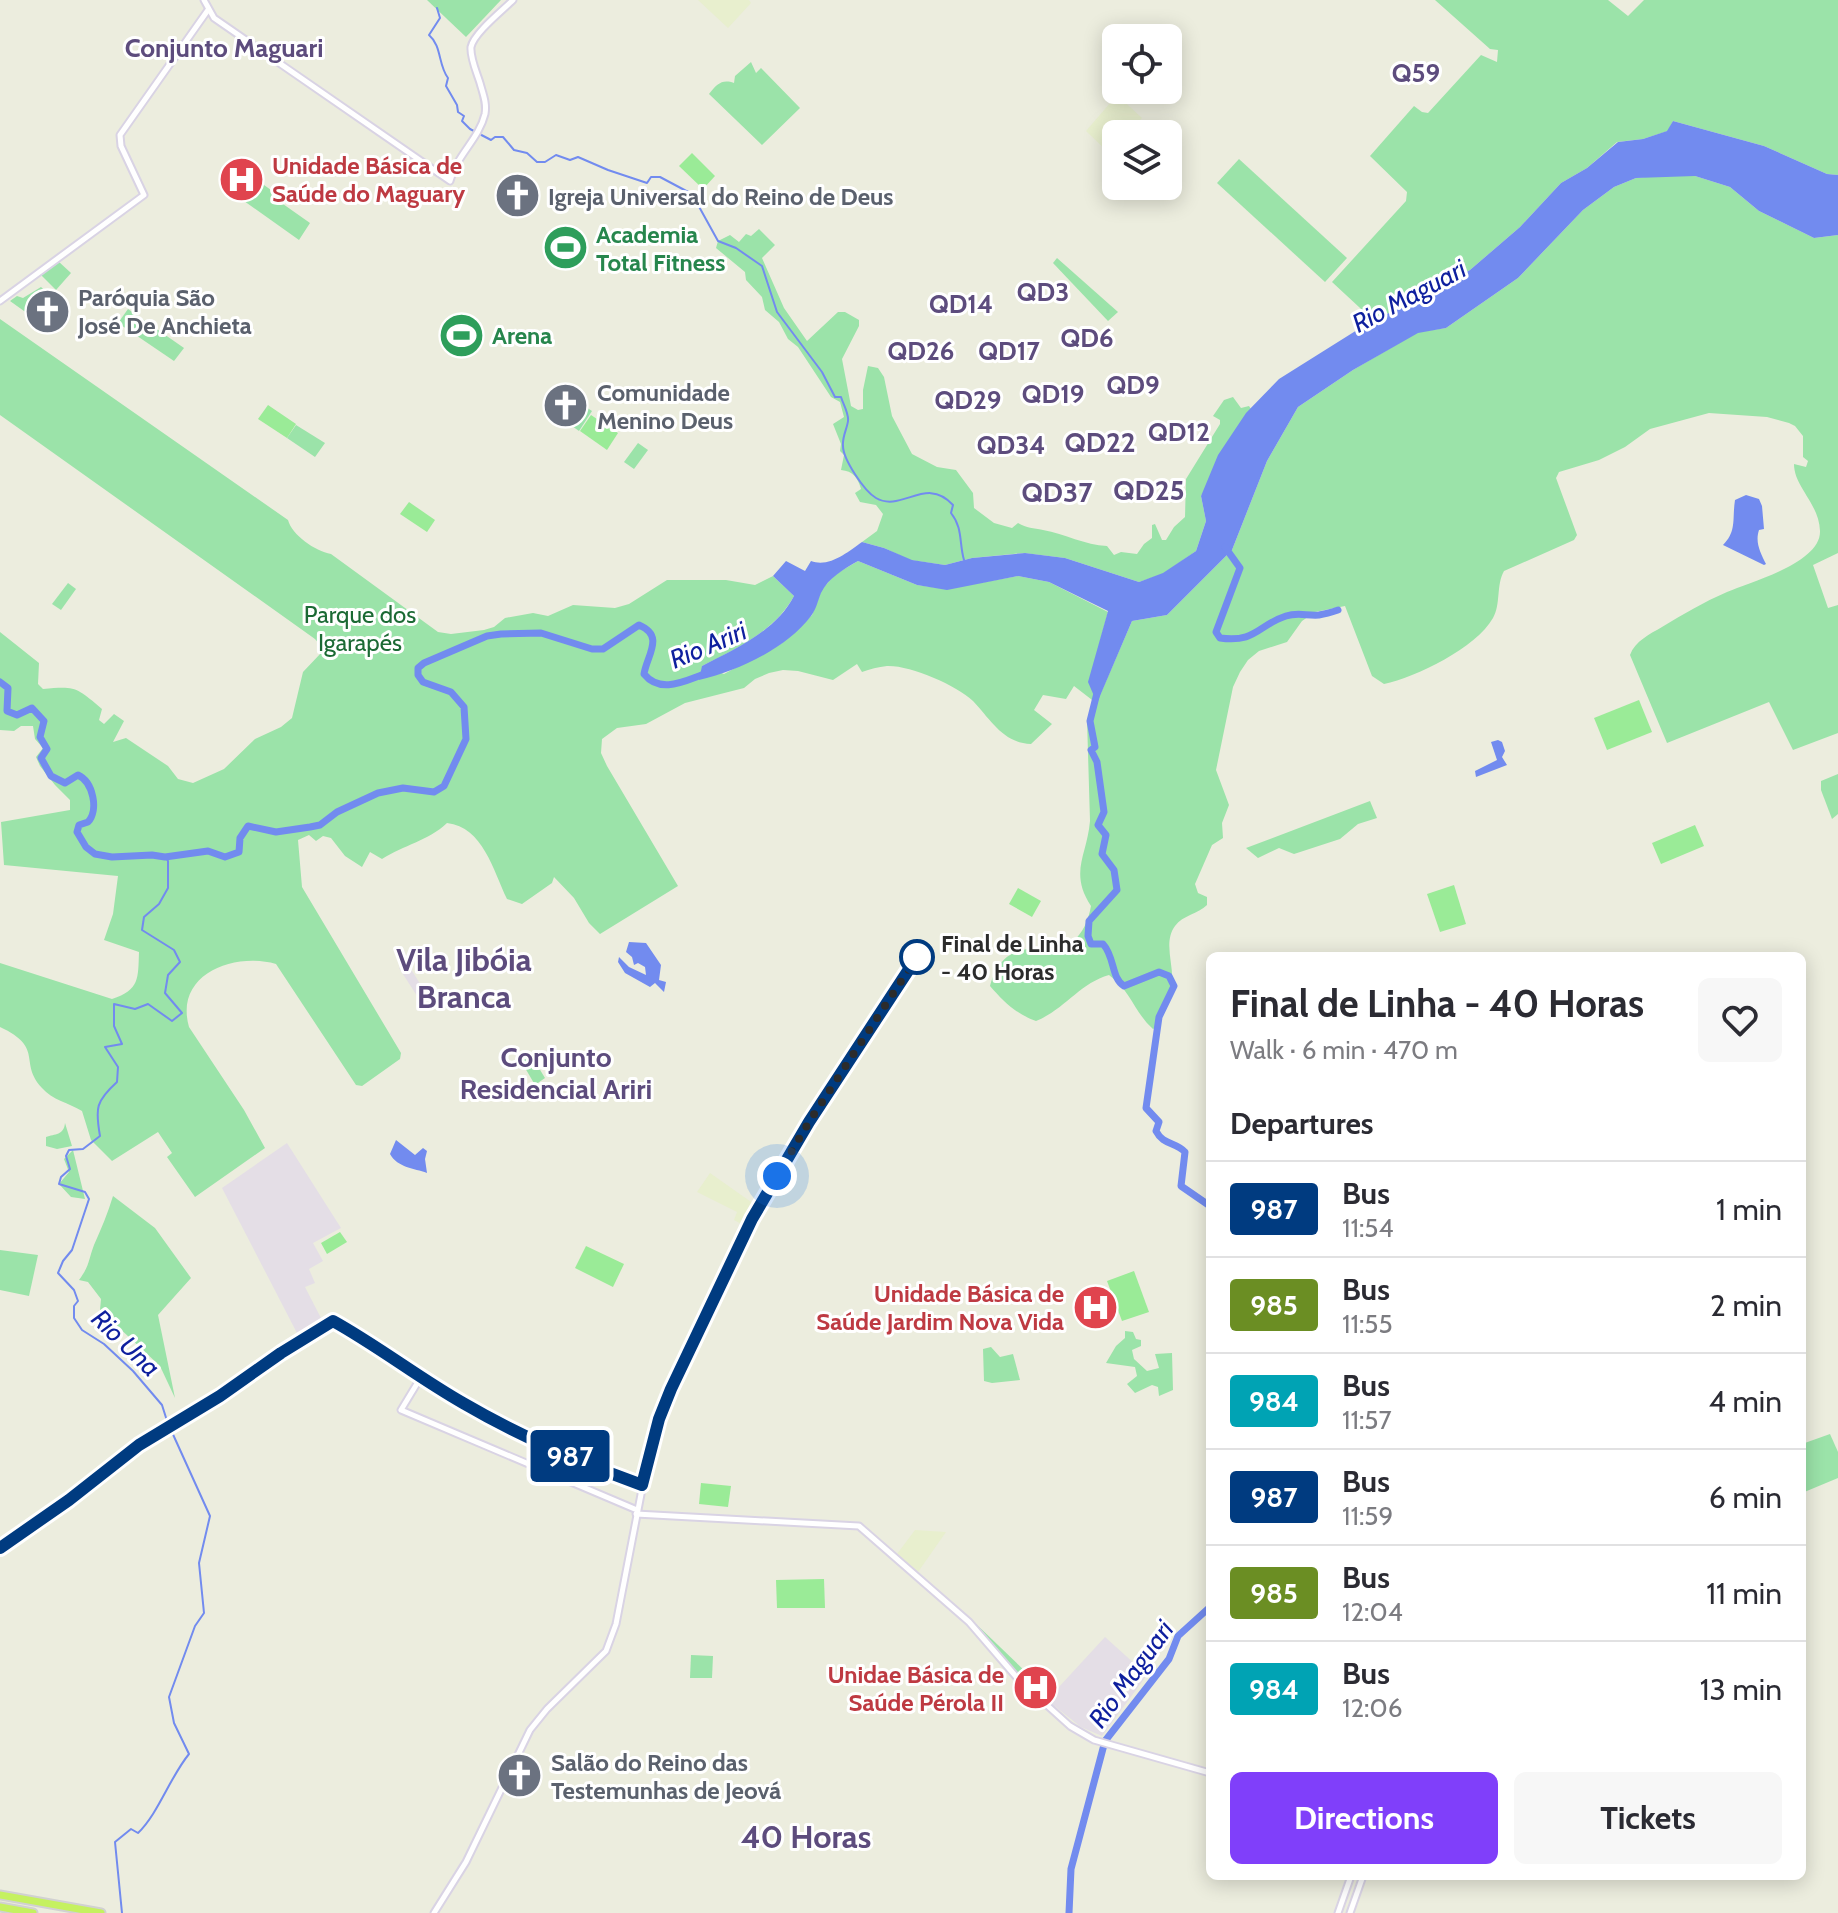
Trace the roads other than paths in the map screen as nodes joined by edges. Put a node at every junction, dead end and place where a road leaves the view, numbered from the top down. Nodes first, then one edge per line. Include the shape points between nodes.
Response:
1 (204, 0) edge
2 (513, 0) edge
3 (208, 10) junction
4 (453, 171) junction
5 (444, 176) junction
6 (0, 301) edge
7 (917, 957) dead end
8 (421, 1377) junction
9 (642, 1485) junction
10 (637, 1512) junction
11 (0, 1548) edge
12 (1206, 1772) edge
13 (1350, 1880) edge
14 (1362, 1880) edge
15 (0, 1895) edge
16 (0, 1907) edge
17 (33, 1913) edge
18 (101, 1913) edge
19 (434, 1913) edge
20 (1338, 1913) edge
21 (1350, 1913) edge

1 - 3 main road
2 - 4 main road via 472,45 486,106 477,133
3 - 5 main road
3 - 6 main road via 119,139 144,195
4 - 5 main road
4 - 5 main road via 450,181
7 - 9 main road via 752,1219 671,1389
8 - 9 main road via 496,1421
8 - 10 main road via 401,1410
8 - 11 main road via 333,1321 139,1445
9 - 10 main road
10 - 12 main road via 859,1526 969,1622 1042,1703 1075,1730
10 - 19 main road via 610,1646 530,1730 484,1829
13 - 20 main road
14 - 21 main road
15 - 18 main road
16 - 17 main road

